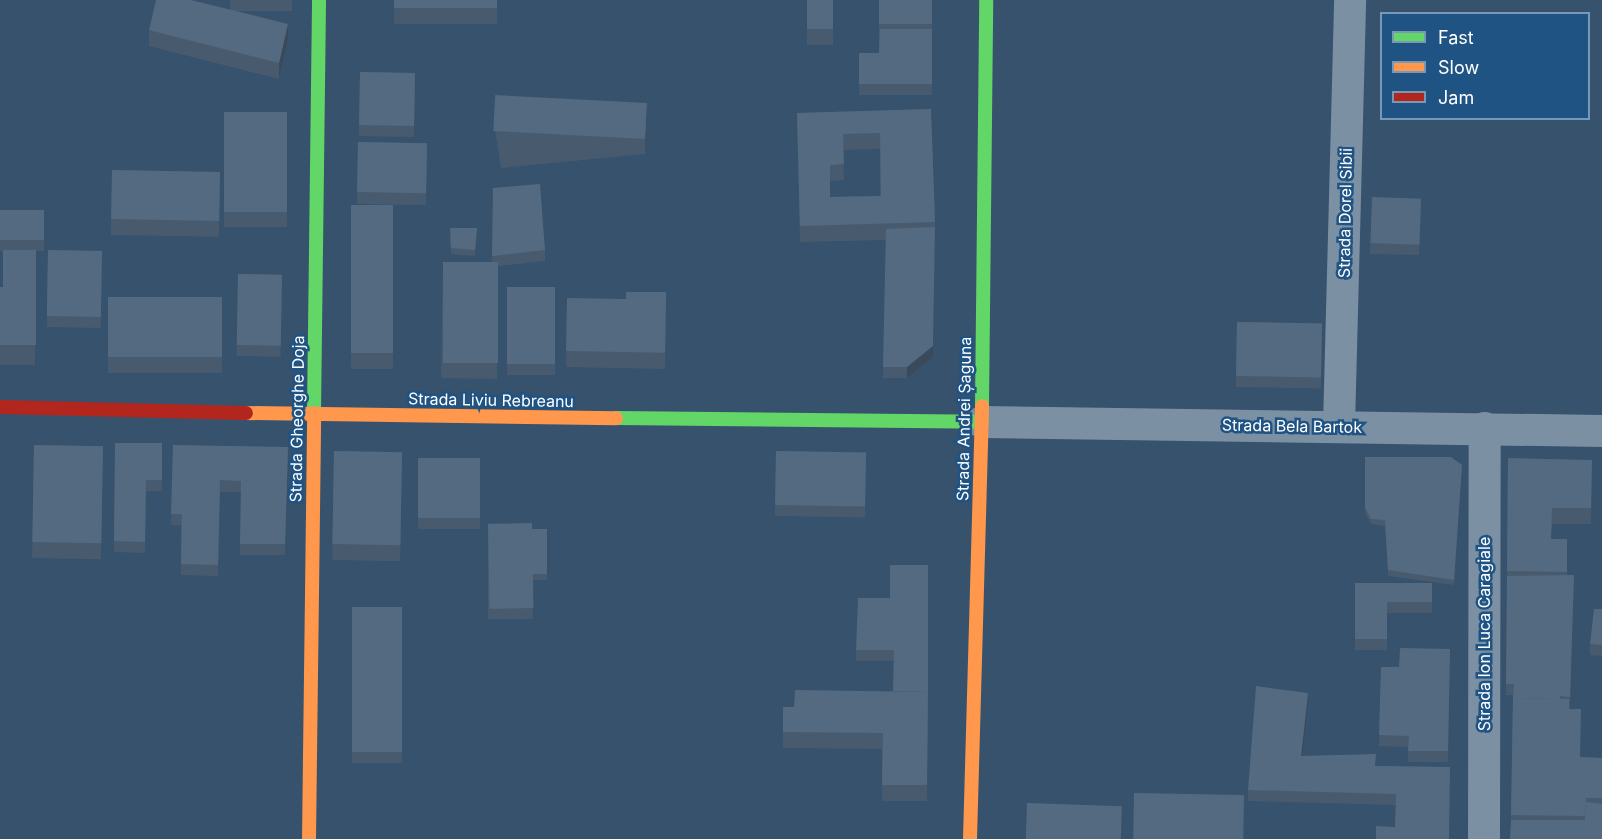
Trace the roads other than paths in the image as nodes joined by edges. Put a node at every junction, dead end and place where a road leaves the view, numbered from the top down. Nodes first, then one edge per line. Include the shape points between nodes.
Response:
1 (319, 0) edge
2 (986, 0) edge
3 (1350, 0) edge
4 (0, 407) edge
5 (313, 414) junction
6 (982, 422) junction
7 (1339, 426) junction
8 (1485, 428) junction
9 (1602, 431) edge
10 (309, 839) edge
11 (970, 839) edge
12 (1484, 839) edge

1 - 5 street, Strada Gheorghe Doja
2 - 6 street, Strada Andrei Șaguna
3 - 7 street, Strada Dorel Sibii
4 - 5 street, Strada Liviu Rebreanu
5 - 6 street, Strada Liviu Rebreanu
5 - 10 street, Strada Gheorghe Doja
6 - 7 street, Strada Bela Bartok
6 - 11 street, Strada Andrei Șaguna
7 - 8 street, Strada Bela Bartok
8 - 9 street, Strada Bela Bartok
8 - 12 street, Strada Ion Luca Caragiale

